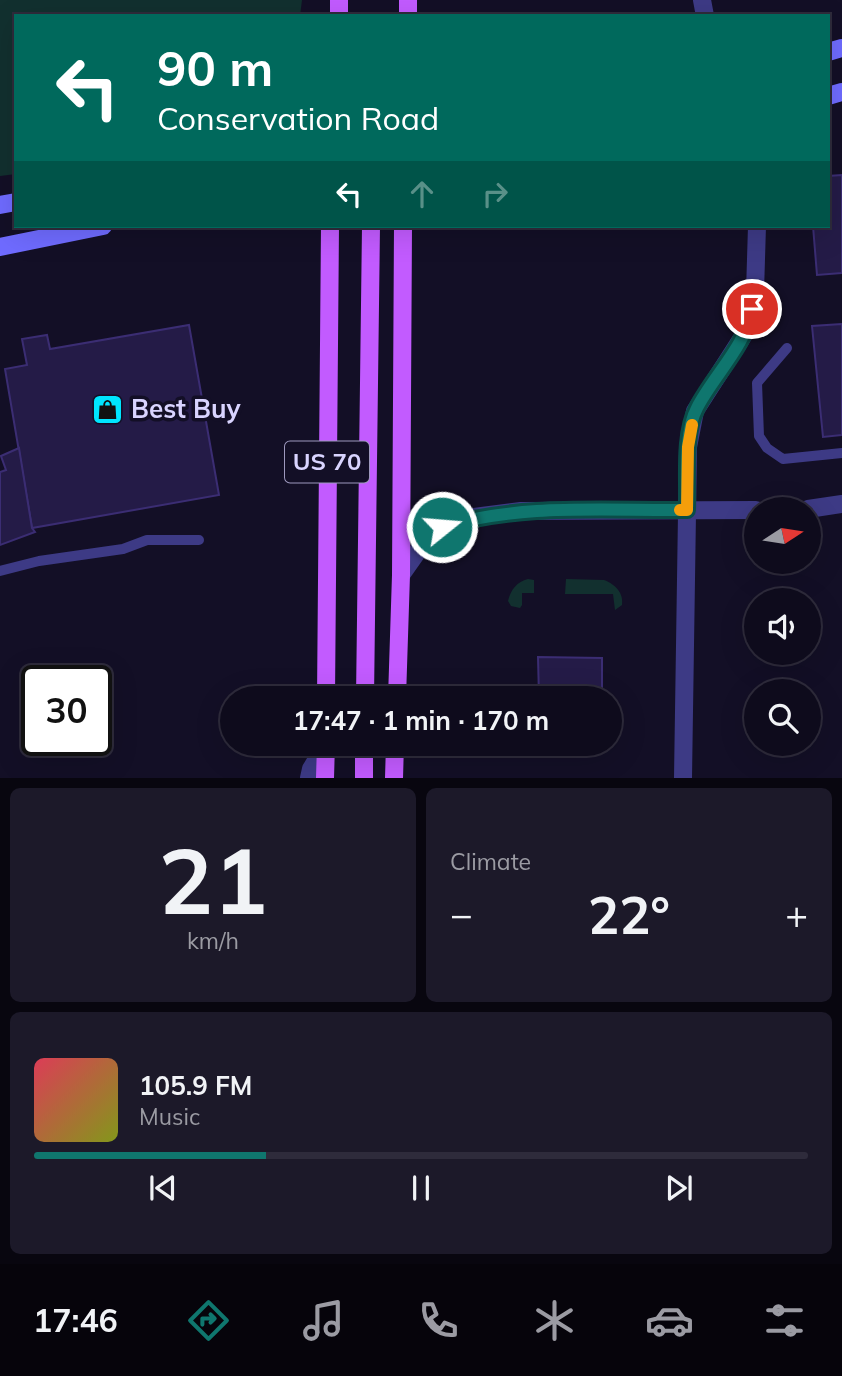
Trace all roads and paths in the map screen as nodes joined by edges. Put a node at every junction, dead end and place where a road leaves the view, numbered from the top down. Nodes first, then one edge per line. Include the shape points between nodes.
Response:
1 (93, 228) edge
2 (330, 228) edge
3 (371, 228) edge
4 (403, 228) edge
5 (757, 228) edge
6 (0, 247) edge
7 (787, 348) dead end
8 (842, 453) edge
9 (842, 503) edge
10 (821, 507) edge
11 (687, 510) junction
12 (744, 510) edge
13 (200, 540) dead end
14 (0, 571) edge
15 (401, 575) junction
16 (326, 686) edge
17 (365, 686) edge
18 (397, 686) edge
19 (319, 756) edge
20 (326, 756) edge
21 (364, 756) edge
22 (395, 756) edge
23 (309, 778) edge
24 (325, 778) edge
25 (364, 778) edge
26 (394, 778) edge
27 (683, 778) edge

1 - 6 main road
2 - 16 main road, US 70
3 - 17 main road
4 - 15 main road, US 70
5 - 11 street via 749,327 695,411 688,447
7 - 8 lane via 757,383 759,436 783,459
9 - 10 street
11 - 12 street
11 - 15 street via 521,511 474,517 442,527 425,541
11 - 27 street
13 - 14 lane via 147,540 123,549
15 - 18 main road, US 70
19 - 23 street
20 - 24 main road
21 - 25 main road
22 - 26 main road

